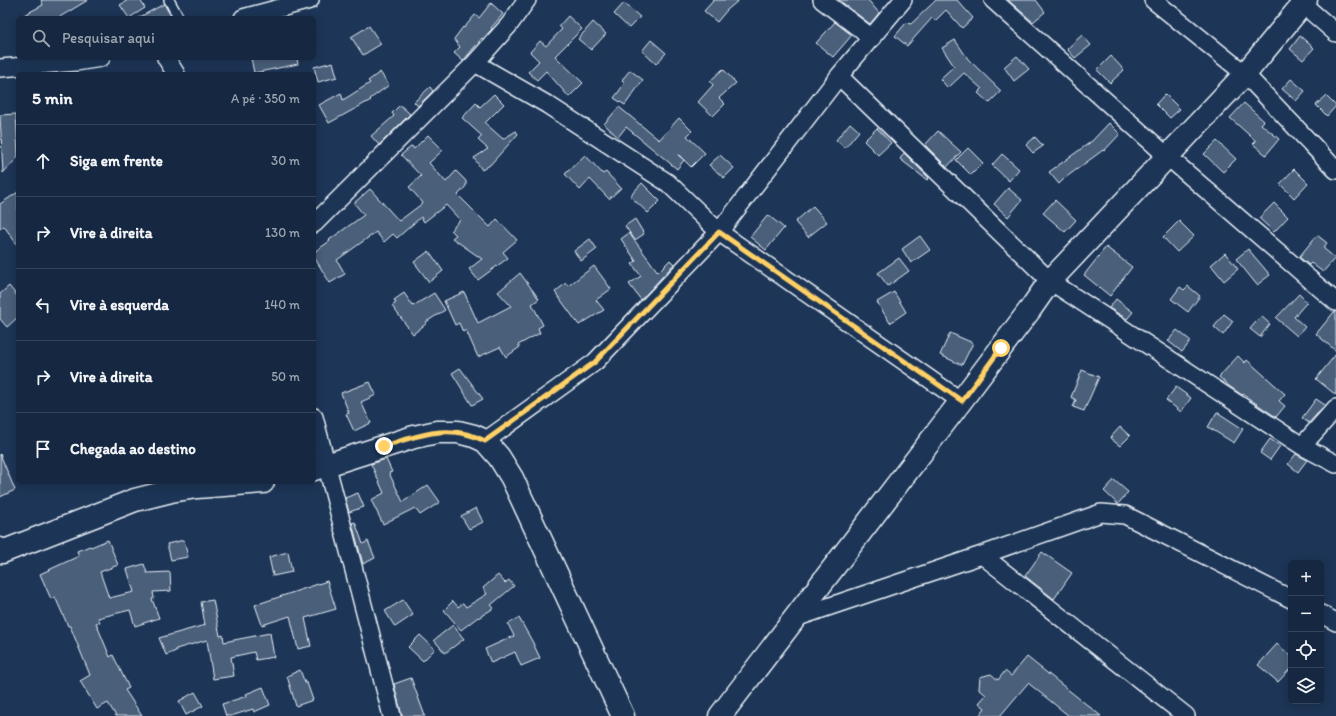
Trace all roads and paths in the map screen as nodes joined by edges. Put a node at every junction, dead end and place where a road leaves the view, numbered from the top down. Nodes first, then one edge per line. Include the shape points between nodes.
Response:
1 (169, 0) edge
2 (310, 0) edge
3 (527, 0) edge
4 (822, 0) edge
5 (902, 0) edge
6 (993, 0) edge
7 (1154, 0) edge
8 (1302, 1) edge
9 (178, 16) edge
10 (250, 16) edge
11 (1336, 33) edge
12 (872, 38) junction
13 (88, 60) edge
14 (167, 60) edge
15 (475, 63) junction
16 (0, 68) edge
17 (175, 72) edge
18 (1245, 74) junction
19 (839, 76) junction
20 (1167, 156) junction
21 (1336, 170) edge
22 (316, 222) edge
23 (719, 232) junction
24 (1050, 280) junction
25 (1336, 302) edge
26 (962, 401) junction
27 (1336, 408) edge
28 (316, 434) edge
29 (485, 441) junction
30 (1302, 446) junction
31 (1336, 464) edge
32 (320, 467) edge
33 (237, 484) edge
34 (0, 551) edge
35 (982, 555) junction
36 (1288, 597) edge
37 (1324, 616) edge
38 (795, 618) junction
39 (1336, 622) edge
40 (392, 716) edge
41 (623, 716) edge
42 (720, 716) edge
43 (1186, 716) edge

1 - 9 lane
2 - 10 street
3 - 15 street via 509,25
4 - 12 street
5 - 12 street
6 - 20 street
7 - 18 street
8 - 11 street
8 - 18 street
12 - 19 street
13 - 16 street
14 - 17 street
15 - 22 street
15 - 23 street via 548,105 668,183
18 - 20 street
18 - 21 street
19 - 23 street
19 - 24 street
20 - 24 street
20 - 25 street
23 - 26 street
23 - 29 street via 595,362
24 - 26 street
24 - 30 street
26 - 38 street
27 - 30 street
28 - 32 street
29 - 32 street via 458,432 437,432
29 - 41 street via 512,478
30 - 31 street
32 - 40 street
33 - 34 street via 171,491 135,500
35 - 36 street via 1101,513 1125,515
35 - 38 street
35 - 43 street
37 - 39 street
38 - 42 street

